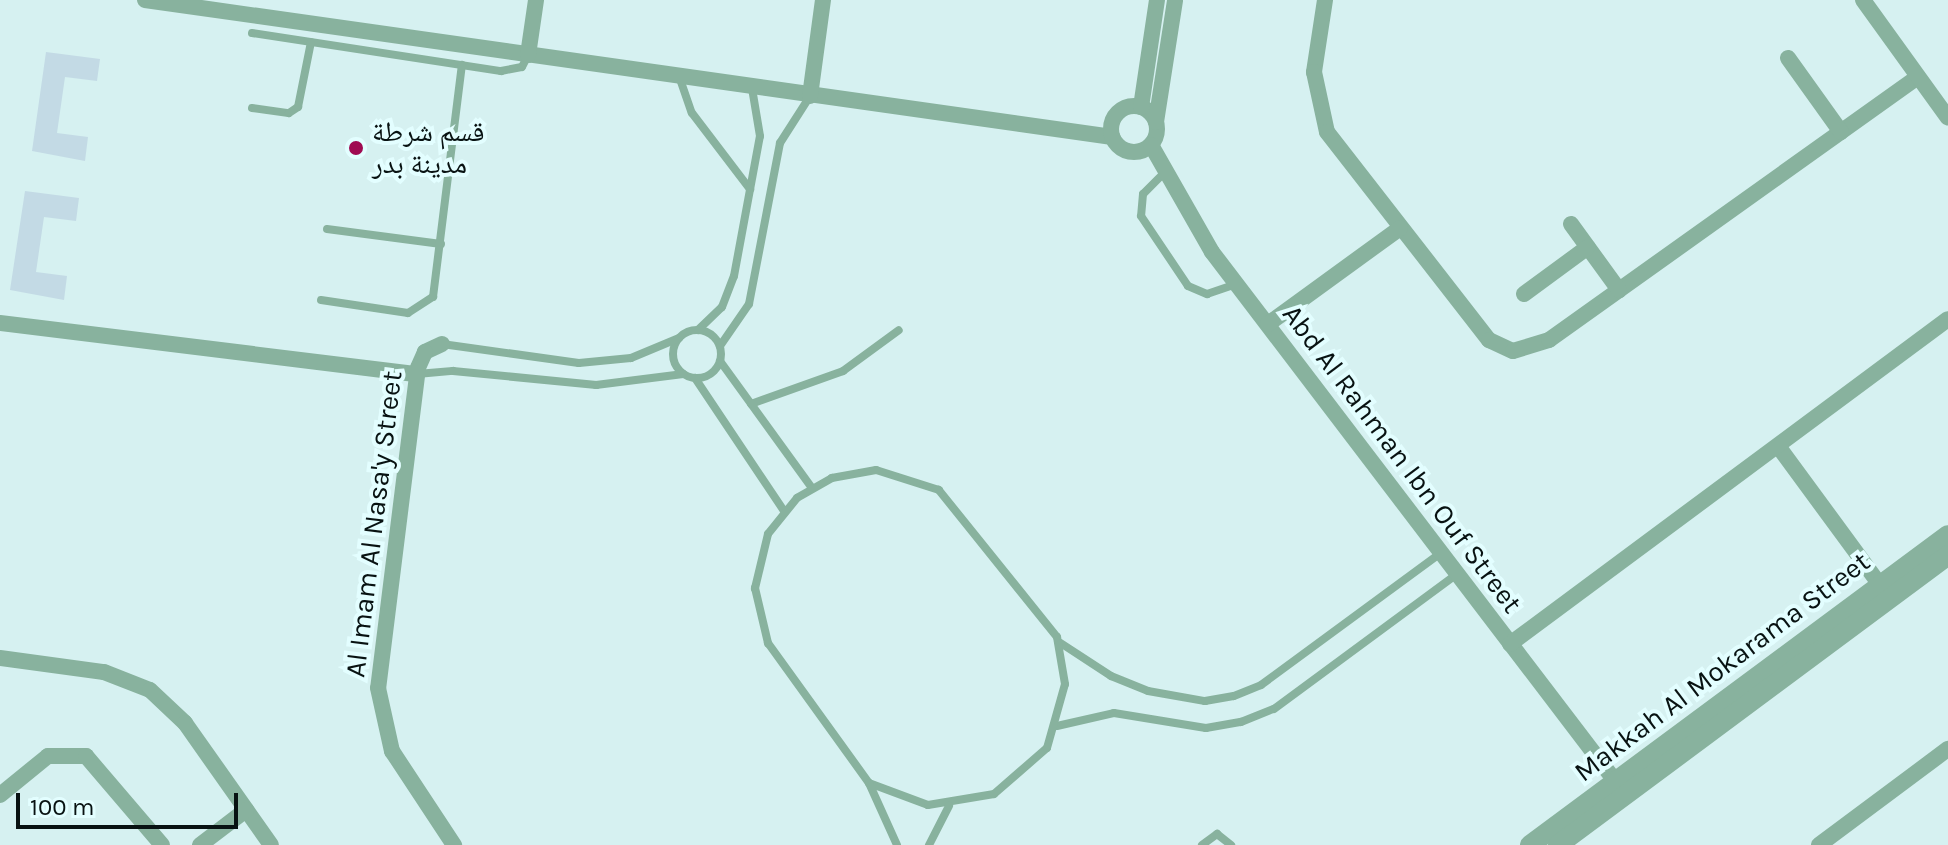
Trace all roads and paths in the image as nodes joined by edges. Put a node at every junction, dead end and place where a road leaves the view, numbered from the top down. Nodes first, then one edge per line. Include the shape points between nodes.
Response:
1 (145, 0) edge
2 (536, 0) edge
3 (823, 0) edge
4 (1157, 0) edge
5 (1175, 0) edge
6 (1325, 0) edge
7 (1863, 0) edge
8 (252, 33) dead end
9 (311, 42) junction
10 (528, 55) junction
11 (1788, 58) dead end
12 (462, 65) junction
13 (1918, 77) junction
14 (680, 79) junction
15 (752, 87) junction
16 (810, 96) junction
17 (1141, 107) junction
18 (252, 108) dead end
19 (1948, 118) edge
20 (1156, 122) junction
21 (1841, 132) junction
22 (1112, 137) junction
23 (1151, 145) junction
24 (1163, 174) junction
25 (750, 189) junction
26 (1571, 224) dead end
27 (1400, 228) junction
28 (327, 229) dead end
29 (441, 244) junction
30 (1588, 247) junction
31 (1237, 284) junction
32 (1619, 290) junction
33 (1524, 294) dead end
34 (321, 300) dead end
35 (1948, 319) edge
36 (0, 323) edge
37 (1268, 324) junction
38 (698, 330) junction
39 (899, 330) dead end
40 (679, 338) junction
41 (442, 344) joint
42 (720, 346) junction
43 (720, 361) junction
44 (417, 374) junction
45 (683, 374) junction
46 (695, 378) junction
47 (751, 404) junction
48 (1778, 446) junction
49 (812, 488) junction
50 (784, 511) junction
51 (1948, 535) edge
52 (1442, 553) junction
53 (1948, 555) edge
54 (1457, 574) junction
55 (1880, 585) junction
56 (1059, 642) junction
57 (1510, 644) junction
58 (0, 658) edge
59 (1057, 726) junction
60 (1948, 749) edge
61 (869, 783) junction
62 (1620, 788) junction
63 (0, 795) edge
64 (949, 806) junction
65 (246, 810) junction
66 (162, 845) edge
67 (200, 845) edge
68 (271, 845) edge
69 (454, 845) edge
70 (897, 845) edge
71 (929, 845) edge
72 (1202, 845) edge
73 (1231, 845) edge
74 (1530, 845) edge
75 (1558, 845) edge
76 (1819, 845) edge

1 - 10 street
2 - 10 street
3 - 16 street
4 - 17 street
5 - 20 street
6 - 27 street via 1314,72 1319,113 1337,149
7 - 13 street
8 - 9 lane
9 - 12 lane
9 - 18 lane via 298,107 289,113
10 - 12 lane via 522,67 509,71
10 - 14 street
11 - 21 street
12 - 29 lane
13 - 19 street
13 - 21 street
14 - 15 street
14 - 25 lane via 692,113
15 - 16 street
15 - 25 lane via 761,123
16 - 22 street
16 - 42 lane via 780,143 749,304
17 - 20 street
17 - 22 street via 1115,115
20 - 23 street
21 - 32 street
22 - 23 street via 1131,153
23 - 24 street, Abd Al Rahman Ibn Ouf Street
24 - 31 street, Abd Al Rahman Ibn Ouf Street
24 - 31 lane via 1149,185 1141,205 1164,251 1197,291 1218,293
25 - 38 lane via 729,292
26 - 30 street
27 - 32 street via 1489,340 1513,351 1538,347
27 - 37 street
28 - 29 lane
29 - 34 lane via 433,297 423,309 408,313
30 - 32 street
30 - 33 street
31 - 37 street, Abd Al Rahman Ibn Ouf Street
35 - 48 street
36 - 44 street
37 - 52 street, Abd Al Rahman Ibn Ouf Street
38 - 40 lane
38 - 42 lane
39 - 47 lane via 843,371
40 - 41 lane via 631,358 579,363
40 - 45 lane via 673,354
41 - 44 street, Al Imam Al Nasa'y Street via 425,352
42 - 43 lane
43 - 46 lane via 710,374
43 - 47 lane
44 - 45 lane via 453,371 596,385
44 - 69 street, Al Imam Al Nasa'y Street via 378,688 392,751
45 - 46 lane
46 - 50 lane
47 - 49 lane
48 - 55 street
48 - 57 street
49 - 50 lane
49 - 56 lane via 876,470 939,490
50 - 61 lane via 759,561 758,616 768,643
51 - 55 street, Makkah Al Mokarama Street
52 - 54 street, Abd Al Rahman Ibn Ouf Street
52 - 56 lane via 1261,685 1234,696 1205,701 1148,691 1111,676
53 - 62 street, Makkah Al Mokarama Street
54 - 57 street, Abd Al Rahman Ibn Ouf Street
54 - 59 lane via 1274,709 1241,722 1206,728 1114,713
55 - 62 street, Makkah Al Mokarama Street
56 - 59 lane via 1065,684
57 - 62 street, Abd Al Rahman Ibn Ouf Street
58 - 65 street via 104,672 150,690 185,723
59 - 64 lane via 1014,782
60 - 76 street
61 - 64 lane via 907,802
61 - 70 lane
62 - 74 street, Makkah Al Mokarama Street
62 - 75 street, Makkah Al Mokarama Street
63 - 66 street via 48,756 86,756
64 - 71 lane
65 - 67 street
65 - 68 street
72 - 73 lane via 1217,834

